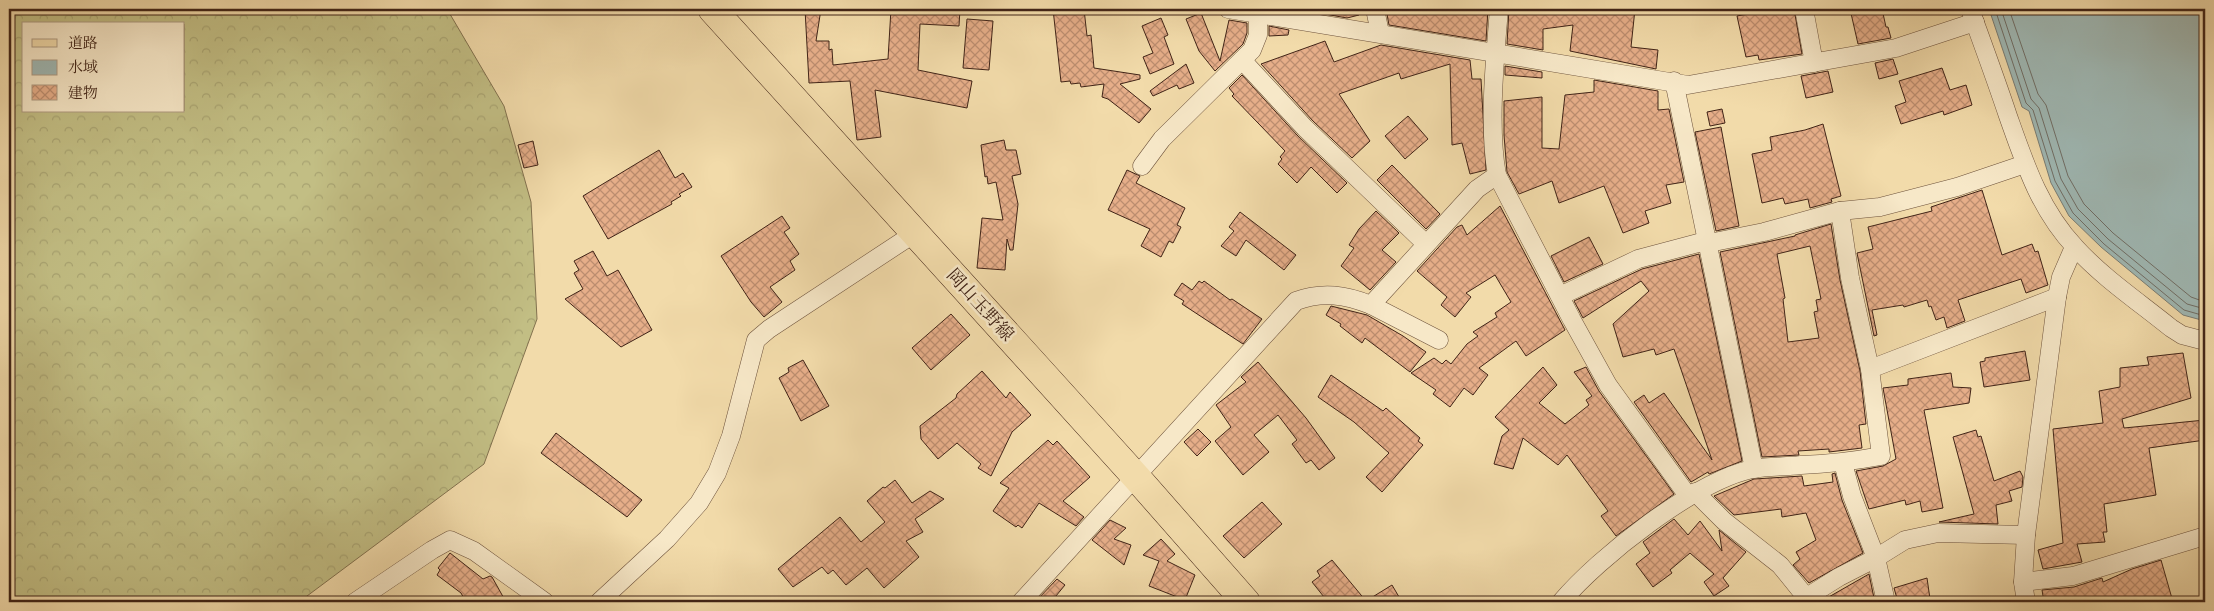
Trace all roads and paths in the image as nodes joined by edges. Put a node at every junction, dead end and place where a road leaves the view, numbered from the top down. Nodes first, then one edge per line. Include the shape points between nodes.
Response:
1 (712, 9) edge
2 (1228, 9) edge
3 (1375, 9) edge
4 (1498, 9) edge
5 (1804, 9) edge
6 (1256, 12) edge
7 (1973, 16) edge
8 (1380, 34) junction
9 (1495, 54) junction
10 (1242, 60) junction
11 (1814, 63) junction
12 (1674, 81) junction
13 (2025, 164) junction
14 (1142, 166) dead end
15 (1497, 175) junction
16 (1840, 211) junction
17 (915, 233) junction
18 (1709, 243) junction
19 (1426, 244) junction
20 (2074, 247) junction
21 (1560, 296) junction
22 (2057, 297) junction
23 (1372, 305) junction
24 (1439, 340) dead end
25 (2205, 341) edge
26 (1870, 369) junction
27 (1843, 463) junction
28 (1754, 469) junction
29 (1137, 478) junction
30 (1692, 494) junction
31 (2026, 535) junction
32 (2205, 536) edge
33 (1876, 558) junction
34 (2024, 582) junction
35 (1809, 600) edge
36 (356, 602) edge
37 (545, 602) edge
38 (599, 602) edge
39 (1021, 602) edge
40 (1246, 602) edge
41 (1561, 602) edge
42 (1886, 602) edge
43 (2026, 602) edge

1 - 17 main road, 岡山玉野線
2 - 6 street
3 - 8 street
4 - 9 street
5 - 11 street
6 - 8 street
6 - 10 street via 1258,35 1252,50
7 - 11 street via 1896,48
7 - 13 street
8 - 9 street
9 - 12 street
9 - 15 street via 1494,158
10 - 14 street via 1162,140
10 - 19 street via 1305,128
11 - 12 street via 1688,85
12 - 18 street
13 - 16 street via 1957,187 1880,207
13 - 20 street via 2050,217
15 - 19 street via 1477,189
15 - 21 street
16 - 18 street
16 - 26 street via 1850,278
17 - 29 main road, 岡山玉野線
17 - 38 street via 756,340 731,436 717,473 699,503 667,539
18 - 21 street via 1702,242 1638,260
18 - 28 street
19 - 23 street
20 - 22 street via 2061,277
20 - 25 street via 2171,328 2182,335
21 - 30 street via 1608,385
22 - 26 street
22 - 31 street
23 - 24 street
23 - 29 street via 1348,296 1311,296 1296,301
26 - 27 street via 1881,456
27 - 28 street
27 - 33 street
28 - 30 street via 1734,474
29 - 39 street
29 - 40 main road, 岡山玉野線
30 - 35 street via 1780,565
30 - 41 street via 1620,547
31 - 33 street via 1938,533 1905,540
31 - 34 street
32 - 34 street via 2073,576
33 - 35 street via 1839,577
33 - 42 street
34 - 43 street
36 - 37 street via 450,540 474,551

